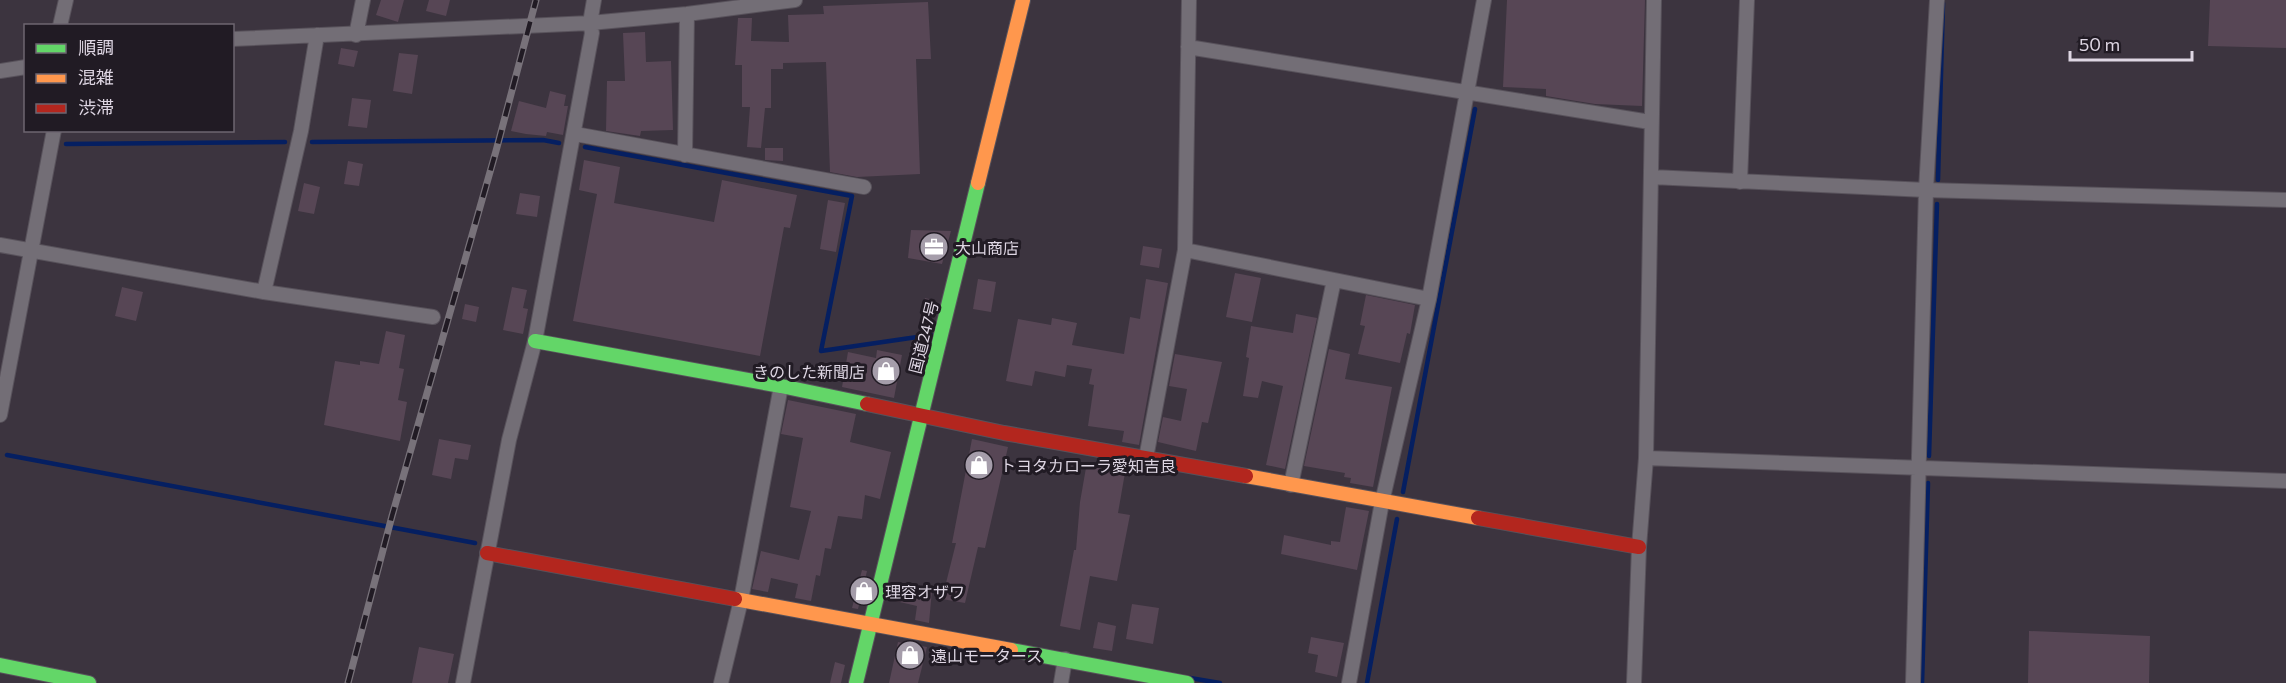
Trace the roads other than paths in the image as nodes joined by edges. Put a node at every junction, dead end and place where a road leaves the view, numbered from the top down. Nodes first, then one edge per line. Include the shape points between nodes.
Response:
1 (66, 0) edge
2 (363, 0) edge
3 (594, 0) edge
4 (795, 0) edge
5 (1023, 0) edge
6 (1189, 0) edge
7 (1484, 0) edge
8 (1654, 0) edge
9 (1747, 0) edge
10 (1937, 0) edge
11 (761, 2) edge
12 (687, 14) junction
13 (590, 23) junction
14 (60, 24) edge
15 (317, 35) junction
16 (356, 35) junction
17 (234, 39) edge
18 (1188, 47) junction
19 (24, 67) edge
20 (0, 71) edge
21 (1467, 93) junction
22 (1650, 122) junction
23 (54, 132) edge
24 (575, 134) junction
25 (685, 155) junction
26 (1652, 177) junction
27 (1740, 182) junction
28 (864, 187) dead end
29 (1926, 190) junction
30 (2286, 200) edge
31 (0, 245) edge
32 (1185, 250) junction
33 (30, 251) junction
34 (1334, 280) junction
35 (264, 292) junction
36 (1429, 299) junction
37 (433, 317) dead end
38 (535, 341) junction
39 (780, 386) junction
40 (0, 415) edge
41 (921, 417) junction
42 (1146, 458) junction
43 (1646, 458) junction
44 (1920, 469) junction
45 (2286, 481) edge
46 (1291, 485) junction
47 (1382, 502) junction
48 (1639, 547) junction
49 (487, 553) junction
50 (741, 600) junction
51 (869, 623) junction
52 (1065, 659) junction
53 (0, 665) edge
54 (89, 683) edge
55 (464, 683) edge
56 (721, 683) edge
57 (856, 683) edge
58 (1061, 683) edge
59 (1187, 683) edge
60 (1349, 683) edge
61 (1634, 683) edge
62 (1913, 683) edge

1 - 14 street
2 - 16 street
3 - 13 street
4 - 11 street
5 - 41 main road, 国道247号
6 - 18 street
7 - 21 street
8 - 22 street
9 - 27 street
10 - 29 street
11 - 12 street
12 - 13 street
12 - 25 street
13 - 16 street
13 - 24 street via 592,33
15 - 16 street
15 - 17 street
15 - 35 street via 301,131
18 - 21 street
18 - 32 street
19 - 20 street
21 - 22 street
21 - 36 street
22 - 26 street
23 - 33 street
24 - 25 street
24 - 38 street
25 - 28 street
26 - 27 street
26 - 43 street
27 - 29 street
29 - 30 street
29 - 44 street
31 - 33 street
32 - 34 street
32 - 42 street
33 - 35 street
33 - 40 street
34 - 36 street
34 - 46 street
35 - 37 street
36 - 47 street
38 - 39 main road
38 - 49 street
39 - 41 main road
39 - 50 street
41 - 42 main road
41 - 51 main road, 国道247号
42 - 46 main road
43 - 44 street
43 - 48 street
44 - 45 street
44 - 62 street
46 - 47 main road
47 - 48 main road
47 - 60 street
48 - 61 street
49 - 50 main road
49 - 55 street
50 - 51 main road
50 - 56 street
51 - 52 main road
51 - 57 main road, 国道247号
52 - 58 street
52 - 59 main road
53 - 54 main road

